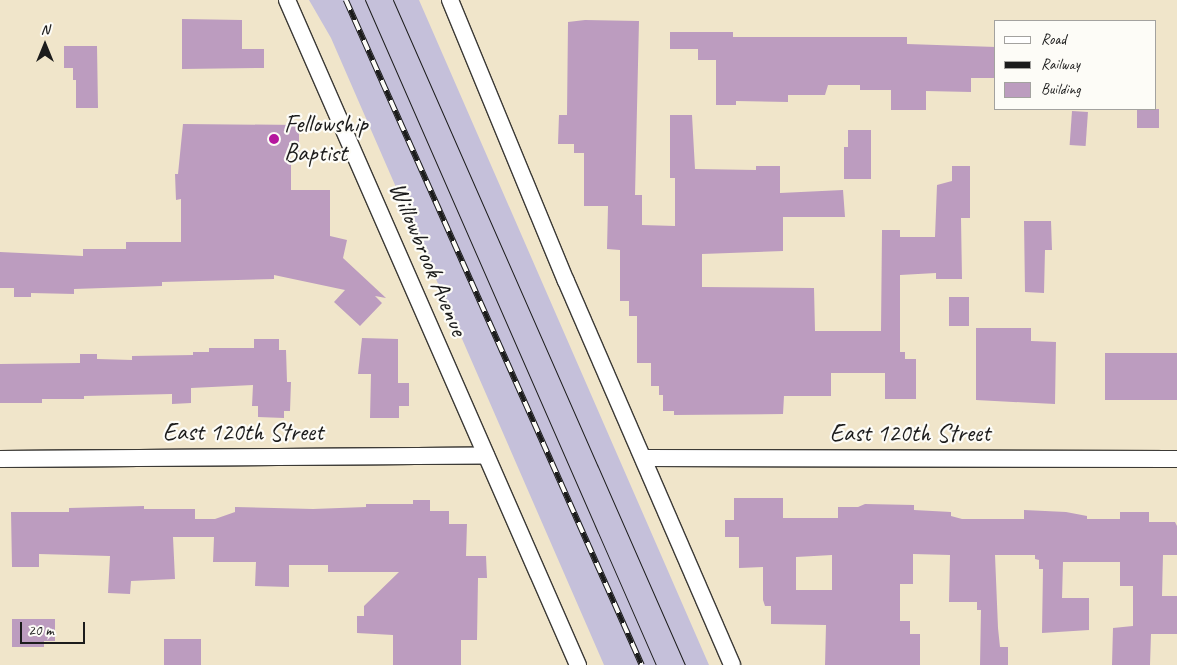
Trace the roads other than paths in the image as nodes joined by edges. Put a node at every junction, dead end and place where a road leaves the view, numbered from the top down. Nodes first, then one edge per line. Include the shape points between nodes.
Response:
1 (287, 0) edge
2 (450, 0) edge
3 (486, 456) junction
4 (644, 458) junction
5 (0, 459) edge
6 (1177, 459) edge
7 (578, 665) edge
8 (732, 665) edge

1 - 3 street, Willowbrook Avenue
2 - 4 street via 566,281
3 - 5 street, East 120th Street
3 - 7 street, Willowbrook Avenue
4 - 6 street, East 120th Street
4 - 8 street

